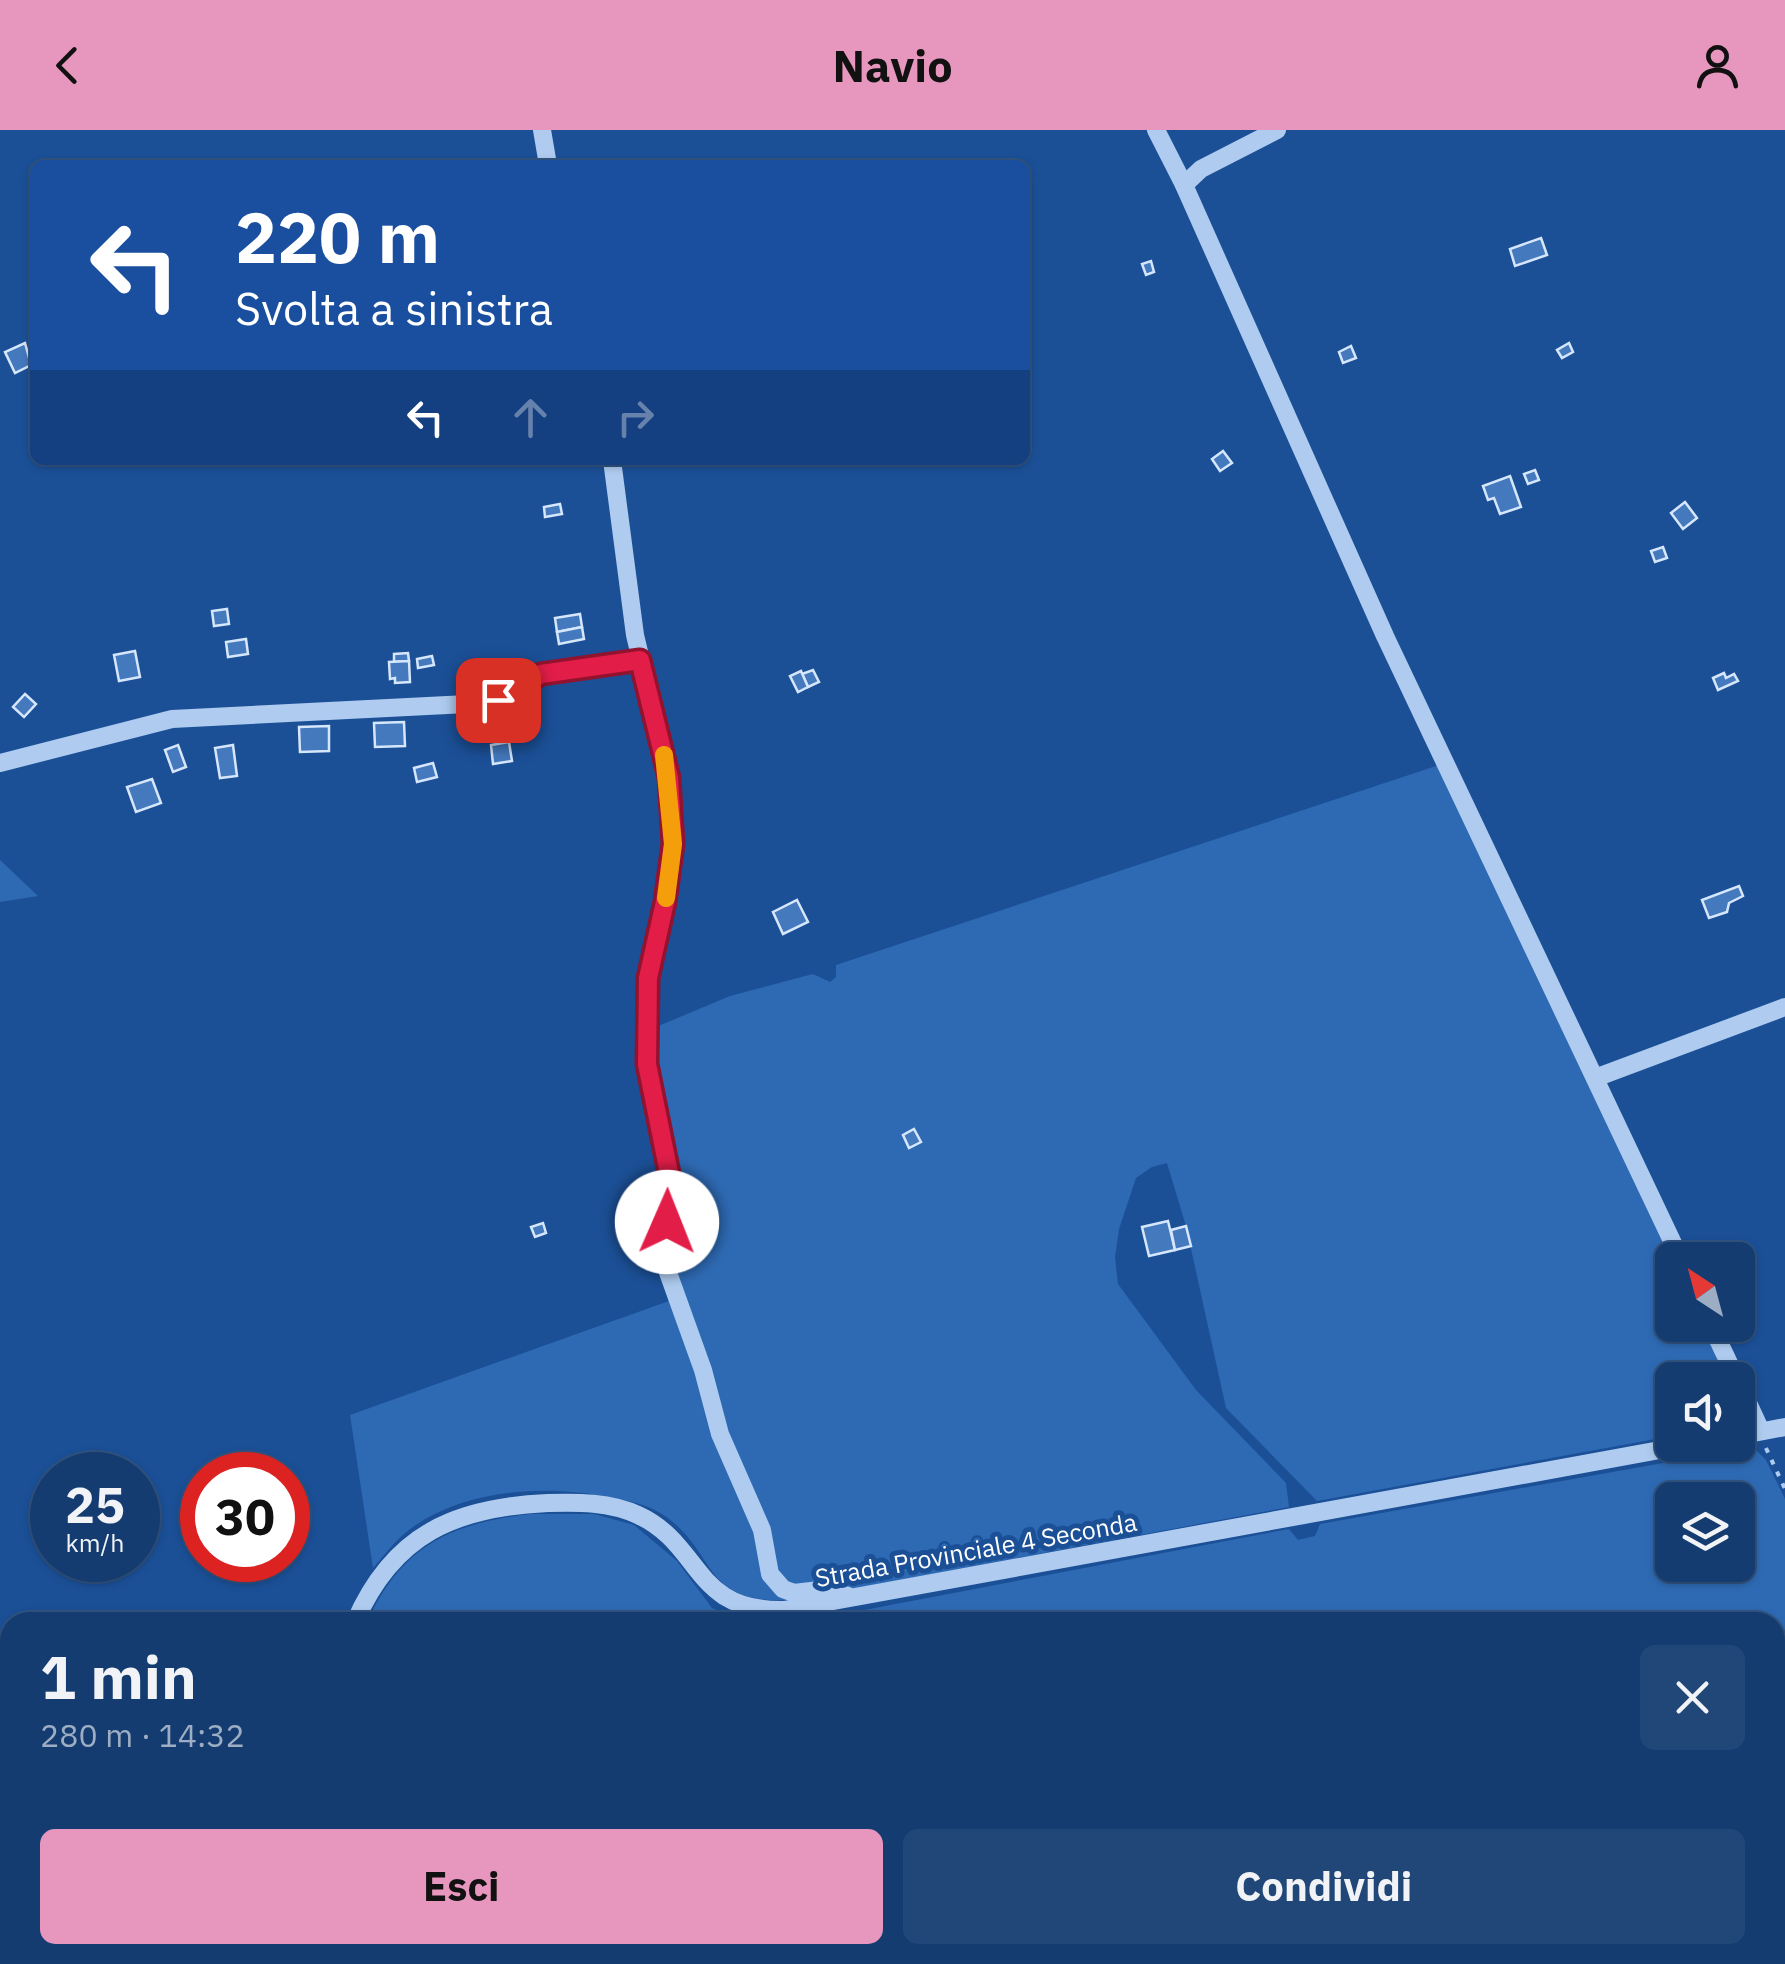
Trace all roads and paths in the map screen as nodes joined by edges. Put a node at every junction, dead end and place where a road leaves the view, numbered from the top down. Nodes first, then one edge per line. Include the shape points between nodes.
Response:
1 (542, 130) edge
2 (1156, 130) edge
3 (1277, 130) edge
4 (547, 160) edge
5 (1184, 184) junction
6 (613, 465) edge
7 (640, 660) junction
8 (0, 763) edge
9 (1785, 1007) edge
10 (1595, 1078) junction
11 (1672, 1242) edge
12 (1755, 1418) edge
13 (1785, 1427) edge
14 (1761, 1431) junction
15 (1755, 1432) edge
16 (1655, 1451) edge
17 (1785, 1489) edge
18 (854, 1598) junction
19 (361, 1612) edge

1 - 4 street
2 - 5 street
3 - 5 street
5 - 10 street via 1384,636
6 - 7 street
7 - 8 street via 541,674 486,703 172,719
7 - 18 street via 669,778 673,844 648,978 647,1064 670,1178 661,1253 720,1434 762,1530 770,1574 794,1593 828,1589
9 - 10 street
10 - 11 street
12 - 14 street
13 - 14 street
14 - 15 street
14 - 17 path
16 - 18 street, Strada Provinciale 4 Seconda
18 - 19 street, Strada Provinciale 4 Seconda via 784,1610 744,1608 718,1593 660,1530 636,1514 546,1503 464,1514 417,1538 384,1570

